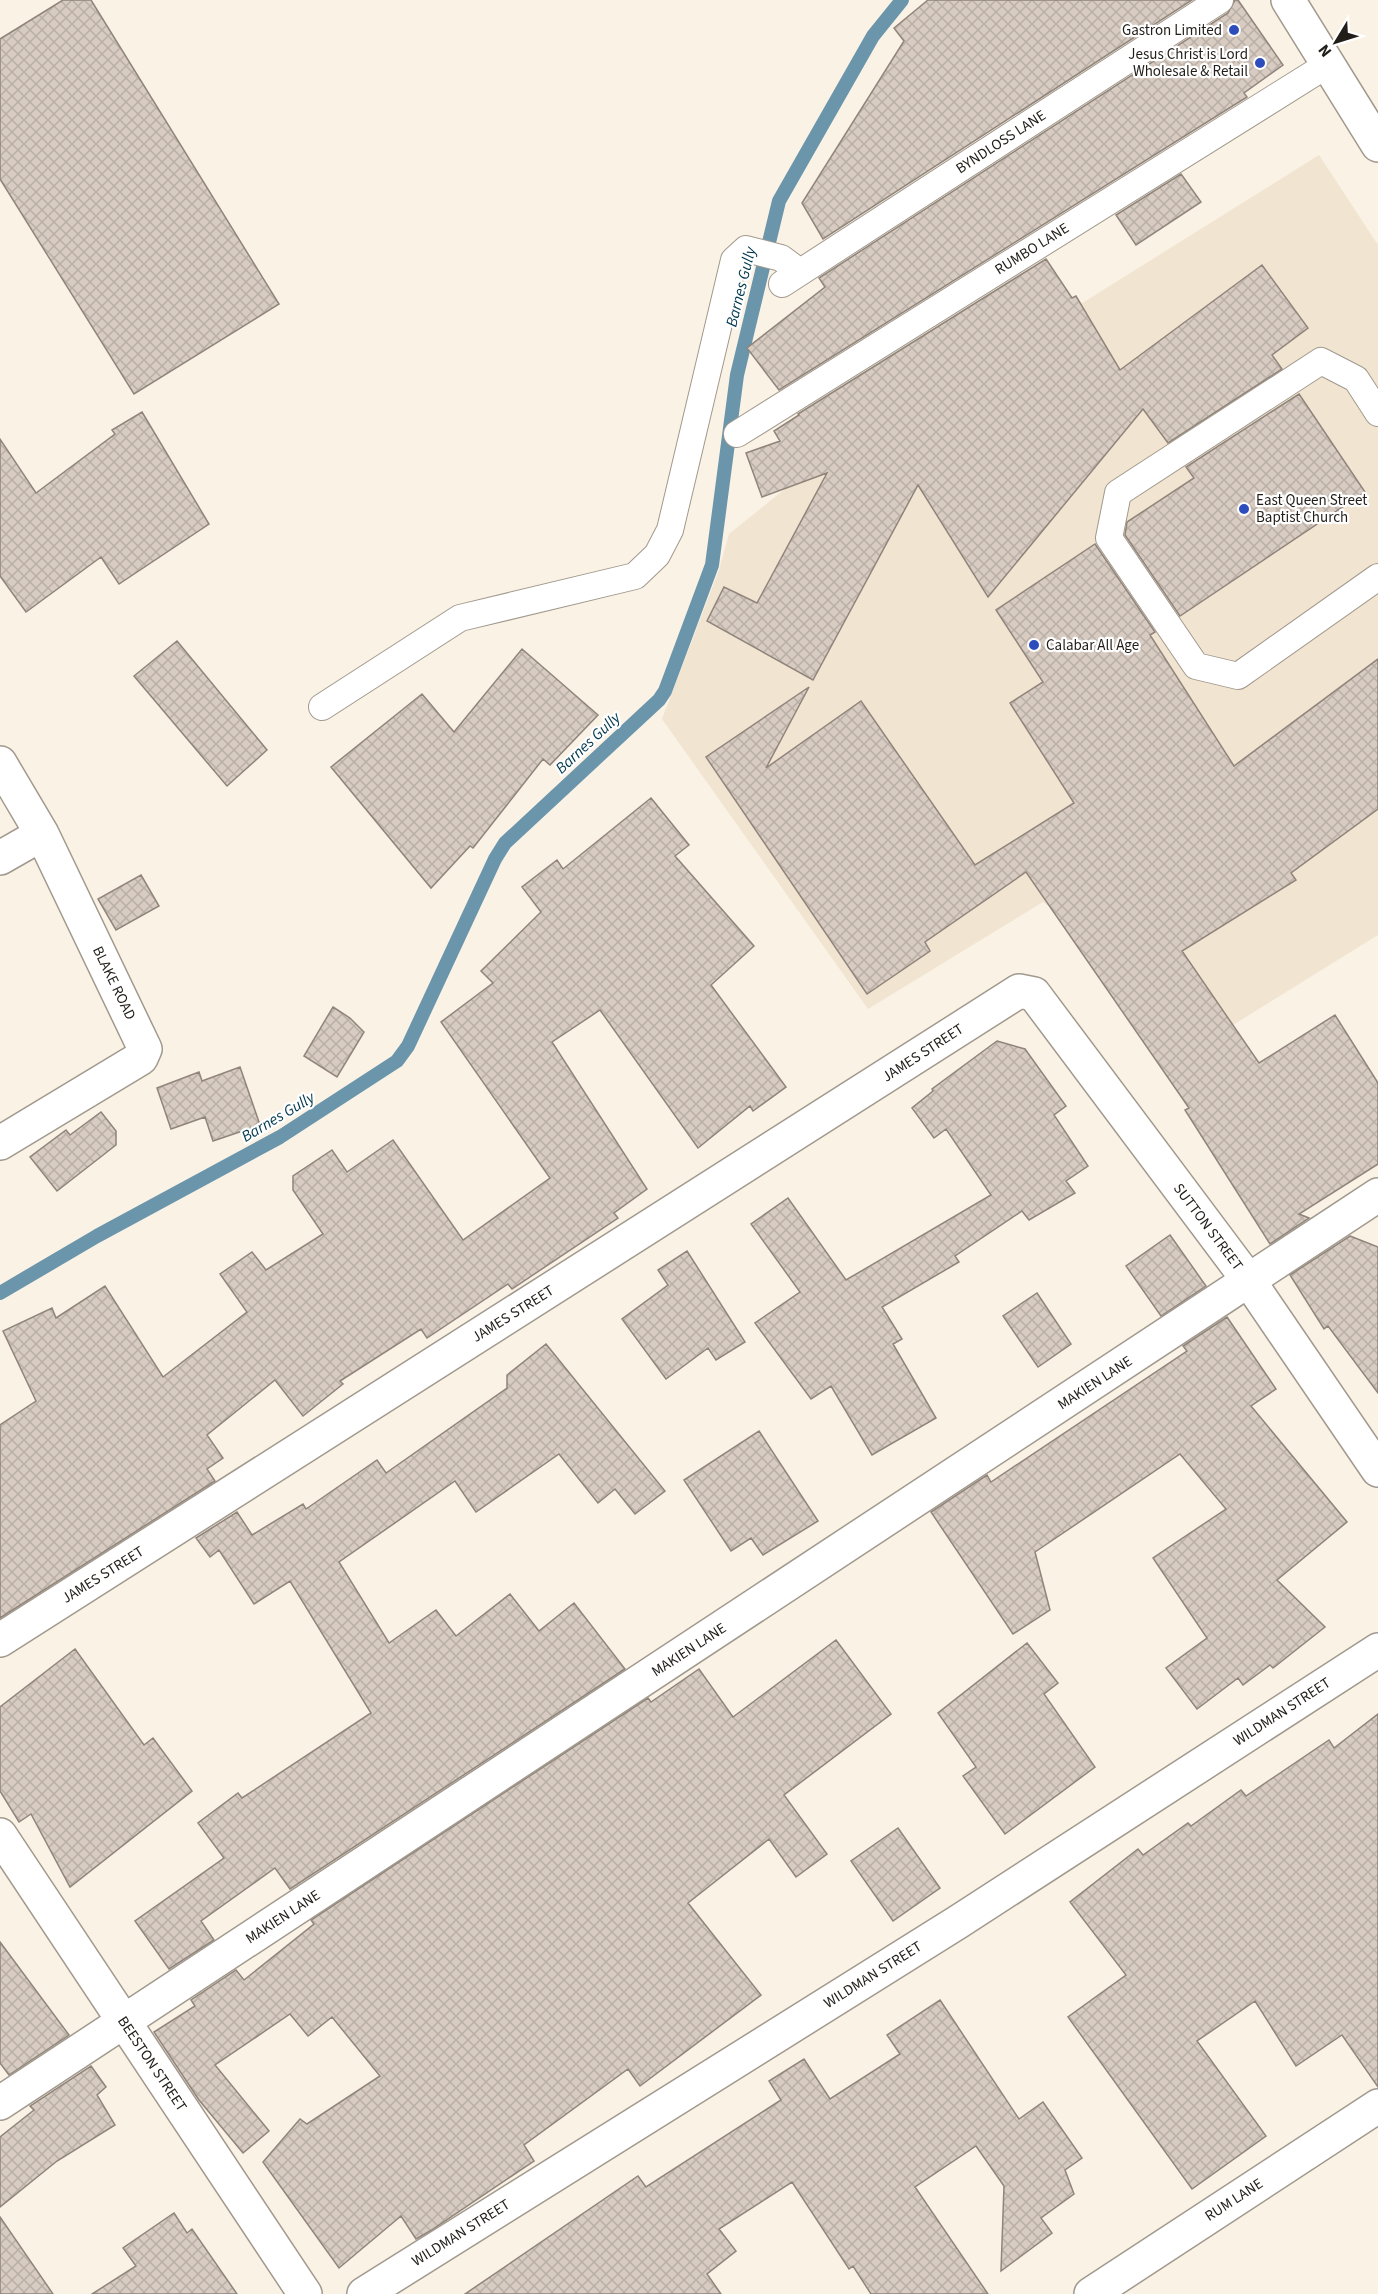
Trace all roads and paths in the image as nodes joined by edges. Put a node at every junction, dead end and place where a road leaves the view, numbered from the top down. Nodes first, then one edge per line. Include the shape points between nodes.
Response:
1 (1220, 0) edge
2 (1288, 0) edge
3 (1327, 64) junction
4 (1378, 145) edge
5 (1378, 413) edge
6 (737, 434) dead end
7 (1378, 577) edge
8 (322, 707) dead end
9 (0, 763) edge
10 (42, 834) junction
11 (0, 858) edge
12 (1028, 992) joint
13 (0, 1143) edge
14 (1378, 1195) edge
15 (1249, 1281) junction
16 (1378, 1470) edge
17 (0, 1640) edge
18 (1378, 1650) edge
19 (0, 1835) edge
20 (124, 2022) junction
21 (0, 2103) edge
22 (1378, 2106) edge
23 (305, 2294) edge
24 (364, 2294) edge
25 (1090, 2294) edge

1 - 8 lane, BYNDLOSS LANE via 788,271 746,249 734,260 670,530 657,555 635,576 459,618
2 - 3 street
3 - 4 street
3 - 6 lane, RUMBO LANE
5 - 7 lane via 1356,380 1321,361 1118,494 1109,537 1196,666 1238,676
9 - 10 street, BLAKE ROAD
10 - 11 street
10 - 13 street, BLAKE ROAD via 145,1049 141,1058
12 - 15 street, SUTTON STREET via 1034,994
12 - 17 street, JAMES STREET via 1019,991
14 - 15 street, MAKIEN LANE
15 - 16 street, SUTTON STREET
15 - 20 street, MAKIEN LANE
18 - 24 street, WILDMAN STREET via 958,1922
19 - 20 street, BEESTON STREET
20 - 21 street, MAKIEN LANE
20 - 23 street, BEESTON STREET
22 - 25 street, RUM LANE

